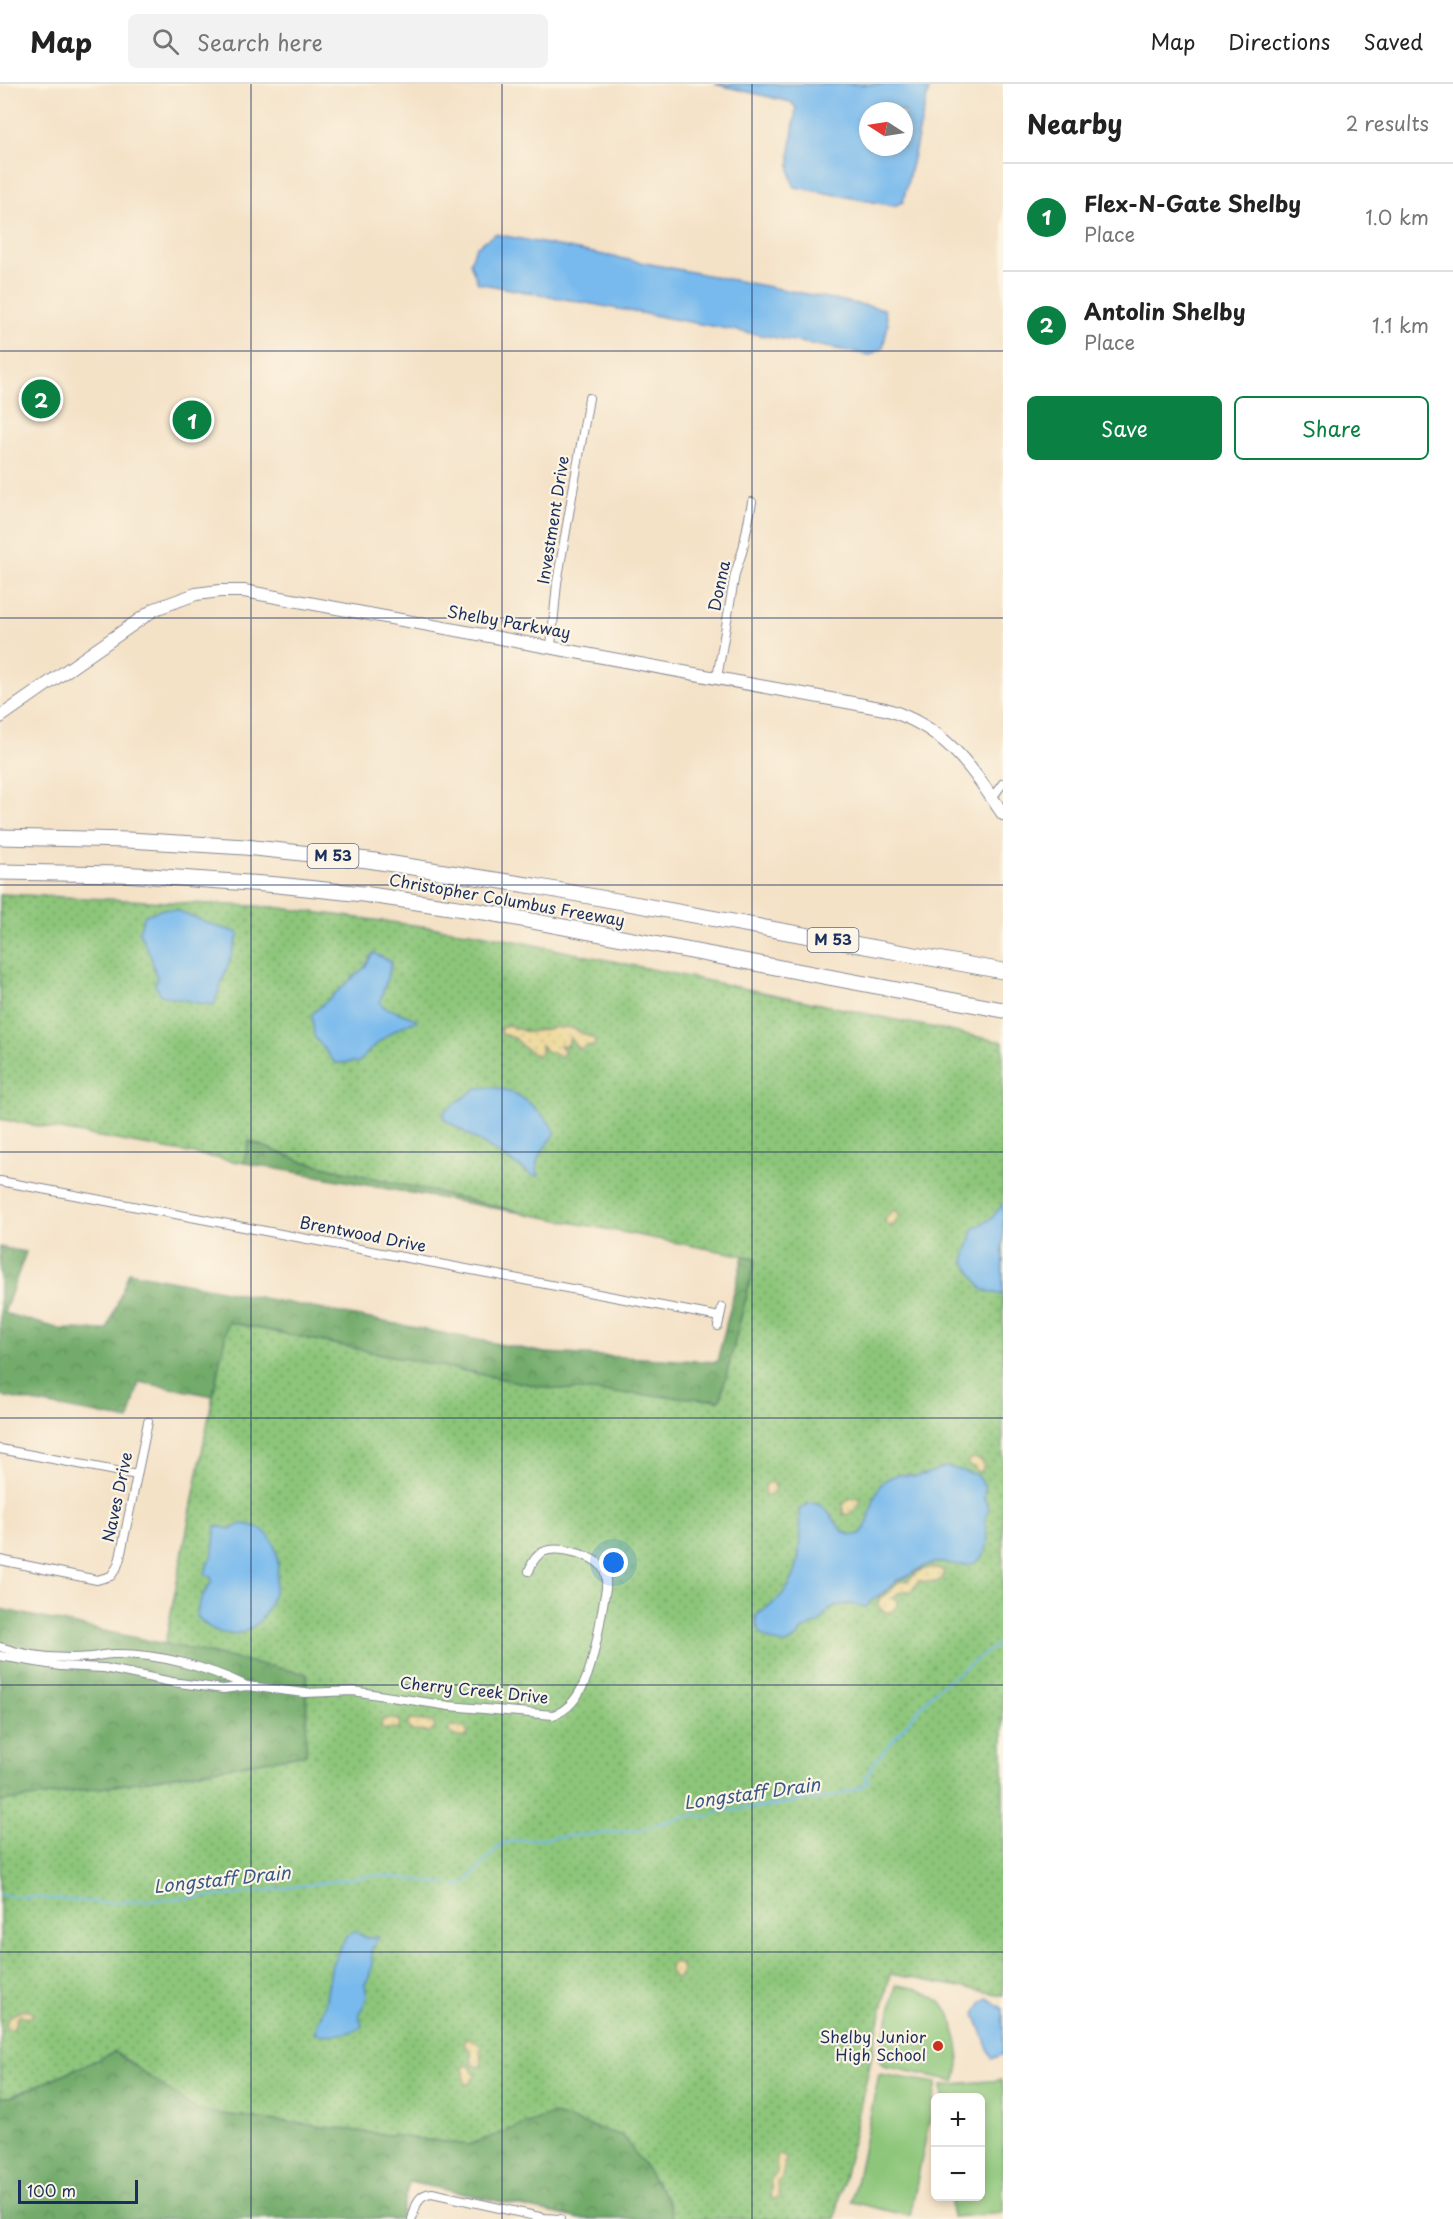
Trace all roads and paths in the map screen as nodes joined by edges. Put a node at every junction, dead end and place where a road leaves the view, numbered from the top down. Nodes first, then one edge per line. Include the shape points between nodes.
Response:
1 (589, 398) dead end
2 (752, 502) dead end
3 (550, 646) junction
4 (717, 678) junction
5 (0, 717) edge
6 (1003, 783) edge
7 (992, 798) junction
8 (1003, 814) edge
9 (0, 837) edge
10 (0, 872) edge
11 (1003, 971) edge
12 (1003, 1010) edge
13 (0, 1181) edge
14 (722, 1307) dead end
15 (148, 1422) dead end
16 (0, 1449) edge
17 (137, 1475) junction
18 (0, 1560) edge
19 (529, 1571) dead end
20 (0, 1647) edge
21 (0, 1656) edge
22 (55, 1662) junction
23 (204, 1670) junction
24 (202, 1686) junction
25 (247, 1686) junction
26 (535, 2217) edge
27 (412, 2219) edge
28 (560, 2219) edge

1 - 3 street, Investment Drive
2 - 4 street, Donna
3 - 4 street, Shelby Parkway
3 - 5 street, Shelby Parkway via 267,594 209,592 175,600 146,614
4 - 7 street, Shelby Parkway via 870,706 907,717 949,743
6 - 7 street
7 - 8 street, Shelby Parkway
9 - 11 highway, Christopher Columbus Freeway / M 53 via 245,847 368,860 534,885
10 - 12 highway, Christopher Columbus Freeway / M 53 via 168,877 363,894 484,912
13 - 14 street, Brentwood Drive via 719,1321
15 - 17 street, Naves Drive
16 - 17 street
17 - 18 street, Naves Drive via 120,1558 111,1576 97,1580
19 - 25 street, Cherry Creek Drive via 540,1554 554,1550 588,1556 604,1571 606,1589 587,1679 575,1700 558,1714 542,1716 448,1706 353,1691 305,1693
20 - 22 street, Cherry Creek Drive
21 - 22 street, Cherry Creek Drive
22 - 23 street, Cherry Creek Drive via 112,1654 138,1655
22 - 24 street, Cherry Creek Drive
23 - 24 street
23 - 25 street, Cherry Creek Drive
24 - 25 street, Cherry Creek Drive
26 - 27 street via 424,2193
26 - 28 street

